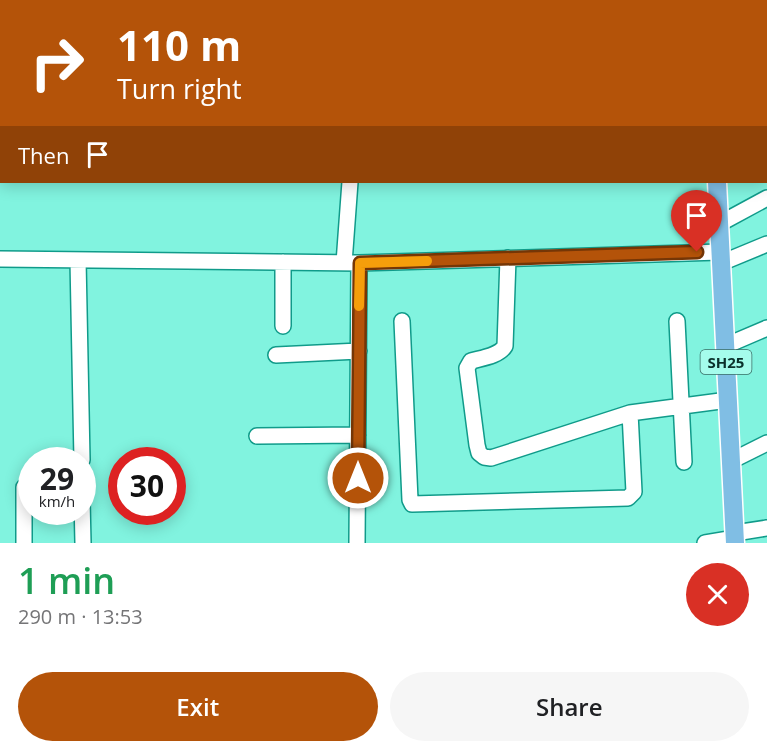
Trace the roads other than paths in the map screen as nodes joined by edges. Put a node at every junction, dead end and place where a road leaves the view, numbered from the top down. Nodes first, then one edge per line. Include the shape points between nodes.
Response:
1 (350, 183) edge
2 (717, 183) edge
3 (767, 198) edge
4 (719, 224) junction
5 (767, 244) edge
6 (721, 257) junction
7 (508, 258) junction
8 (0, 259) edge
9 (78, 260) junction
10 (283, 262) junction
11 (352, 263) junction
12 (402, 321) dead end
13 (677, 321) dead end
14 (283, 327) dead end
15 (767, 328) edge
16 (725, 346) junction
17 (359, 351) junction
18 (276, 355) dead end
19 (728, 400) junction
20 (680, 406) junction
21 (630, 413) junction
22 (358, 435) junction
23 (257, 436) dead end
24 (767, 442) edge
25 (82, 447) edge
26 (684, 462) dead end
27 (731, 462) junction
28 (24, 525) edge
29 (83, 525) edge
30 (767, 528) edge
31 (735, 538) edge
32 (24, 543) edge
33 (83, 543) edge
34 (357, 543) edge
35 (705, 543) edge

1 - 11 street
2 - 4 main road, SH25
3 - 4 street
4 - 6 main road, SH25
5 - 6 street
6 - 7 street
6 - 16 main road, SH25
7 - 11 street
7 - 21 street via 505,346 502,351 471,361 467,368 479,453 491,458
8 - 9 street
9 - 10 street
9 - 25 street
10 - 11 street
10 - 14 street
11 - 17 street
12 - 21 street via 412,504 628,498 634,492
13 - 20 street
15 - 16 street
16 - 19 main road, SH25
17 - 18 street
17 - 22 street
19 - 20 street
19 - 27 main road, SH25
20 - 21 street
20 - 26 street
22 - 23 street
22 - 34 street
24 - 27 street
27 - 31 main road, SH25
28 - 32 street
29 - 33 street
30 - 31 street
31 - 35 street

